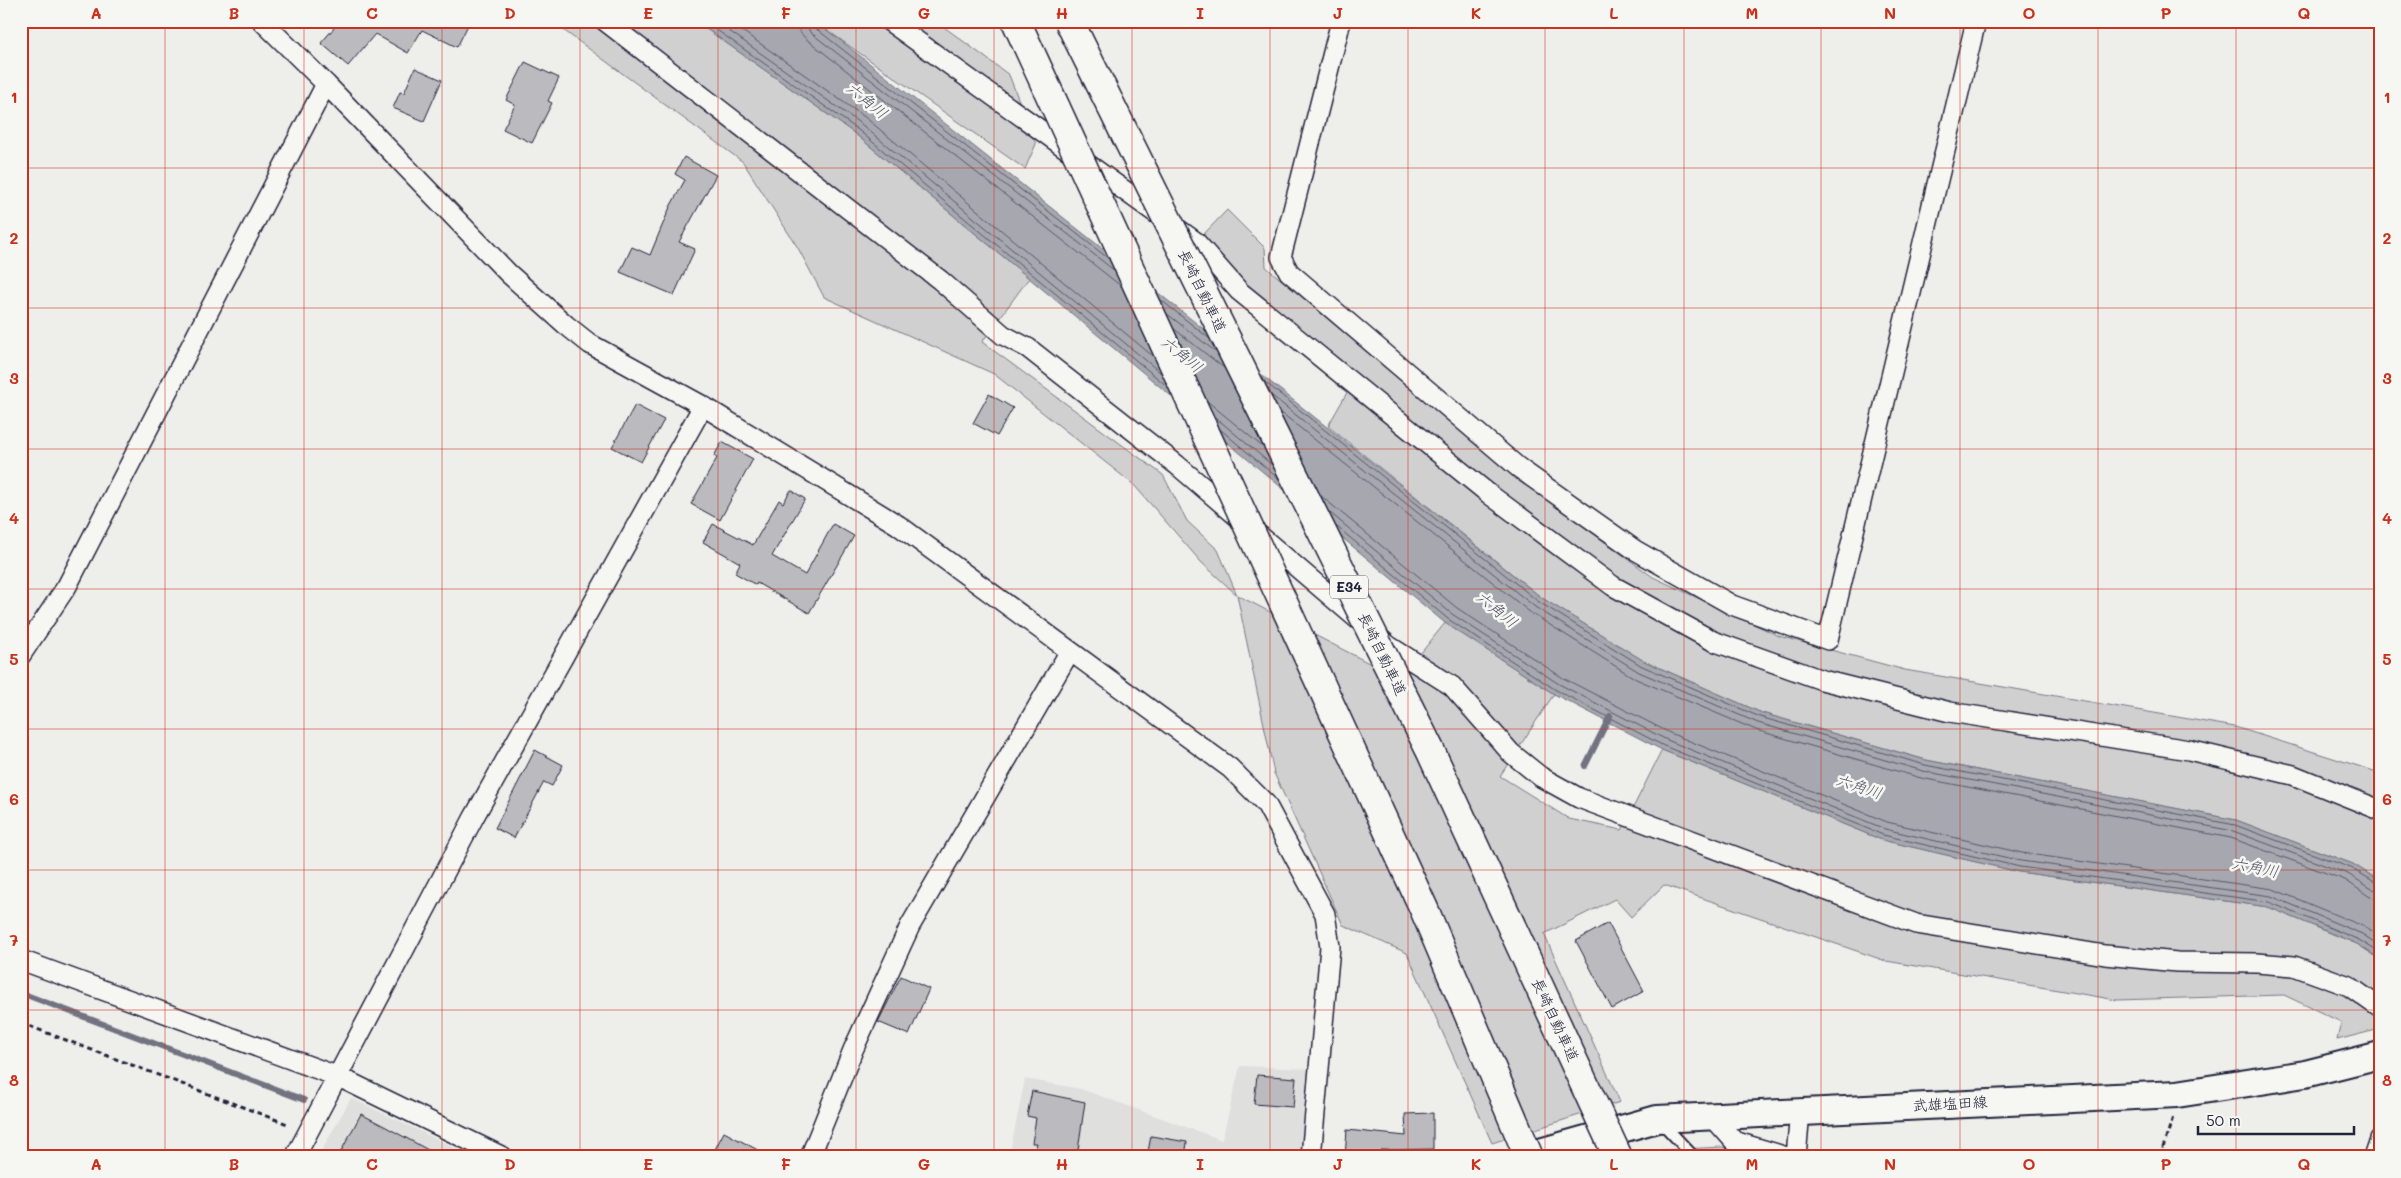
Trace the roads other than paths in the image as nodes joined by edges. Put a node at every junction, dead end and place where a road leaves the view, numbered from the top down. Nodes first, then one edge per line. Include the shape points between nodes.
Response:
1 (262, 21) edge
2 (605, 21) edge
3 (888, 21) edge
4 (1016, 21) edge
5 (1069, 21) edge
6 (1341, 21) edge
7 (1976, 21) edge
8 (326, 84) junction
9 (703, 406) junction
10 (1070, 651) junction
11 (21, 655) edge
12 (2380, 810) edge
13 (21, 960) edge
14 (2380, 1008) edge
15 (2380, 1054) edge
16 (339, 1077) junction
17 (1800, 1111) junction
18 (1711, 1115) junction
19 (1658, 1119) junction
20 (2380, 1139) edge
21 (295, 1157) edge
22 (503, 1157) edge
23 (810, 1157) edge
24 (1311, 1157) edge
25 (1522, 1157) edge
26 (1529, 1157) edge
27 (1618, 1157) edge
28 (1694, 1157) edge
29 (1787, 1157) edge
30 (1796, 1157) edge
31 (2374, 1157) edge

1 - 8 street
2 - 14 street via 940,280 1004,335 1028,348 1169,459 1389,646 1452,686 1511,753 1541,777 1579,798 1916,924 2105,955 2176,962 2294,966 2349,986
3 - 12 street via 1196,242 1239,291 1489,494 1612,586 1713,641 1822,680 1950,712 2189,750 2293,775
4 - 26 highway, bridge via 1424,909
5 - 27 highway, 長崎自動車道 / E34, bridge via 1430,750
6 - 7 street via 1281,257 1289,272 1520,468 1634,550 1732,605 1828,640
8 - 9 street via 508,273 566,325 590,344
8 - 11 street via 67,586
9 - 10 street via 898,525
9 - 16 street via 474,817
10 - 23 street via 910,926 853,1050
10 - 24 street via 1230,768 1266,804 1325,914 1330,947
13 - 16 street
15 - 17 main road, 武雄塩田線 via 2305,1074 2177,1094
16 - 21 street
16 - 22 street
17 - 18 main road, 武雄塩田線
17 - 30 street
18 - 19 main road, 武雄塩田線
18 - 29 street via 1734,1141
19 - 25 main road, 武雄塩田線
19 - 28 lane
20 - 31 street

